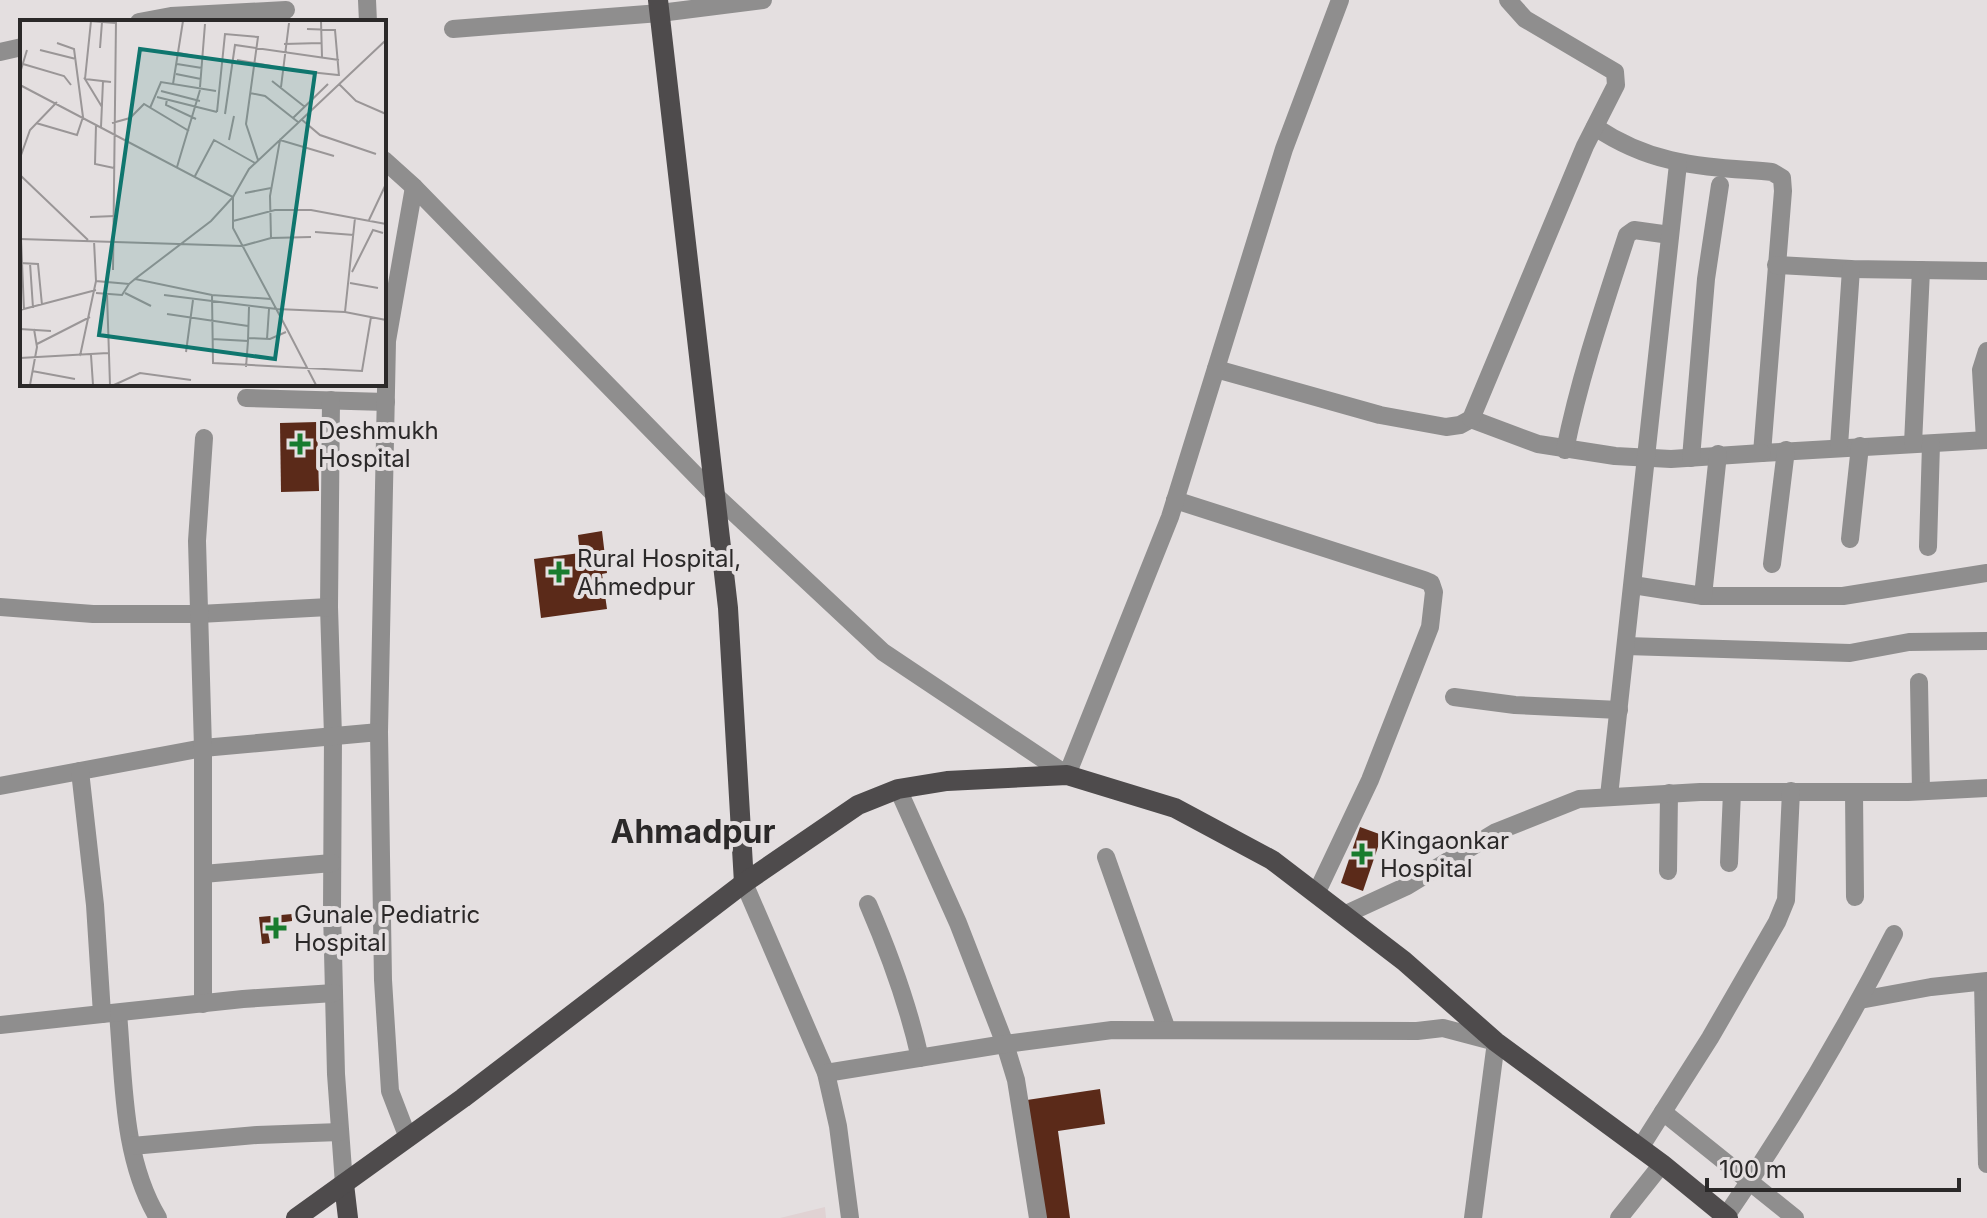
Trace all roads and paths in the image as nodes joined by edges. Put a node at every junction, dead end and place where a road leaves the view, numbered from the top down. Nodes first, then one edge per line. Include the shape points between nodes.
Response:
1 (367, 0) edge
2 (763, 0) edge
3 (1340, 0) edge
4 (1508, 0) edge
5 (659, 7) edge
6 (286, 11) edge
7 (150, 20) edge
8 (368, 20) edge
9 (453, 29) dead end
10 (20, 47) edge
11 (0, 52) edge
12 (1595, 127) junction
13 (386, 162) edge
14 (1678, 164) junction
15 (1720, 185) dead end
16 (414, 187) junction
17 (1670, 235) junction
18 (1776, 265) junction
19 (1851, 269) junction
20 (1921, 270) junction
21 (1987, 271) edge
22 (1987, 351) edge
23 (1216, 369) junction
24 (246, 398) dead end
25 (331, 400) junction
26 (386, 402) junction
27 (1471, 419) junction
28 (204, 438) dead end
29 (1986, 440) edge
30 (1922, 444) junction
31 (1839, 446) junction
32 (1860, 446) junction
33 (1565, 450) junction
34 (1786, 450) junction
35 (1762, 453) junction
36 (1718, 454) junction
37 (1647, 458) junction
38 (1691, 458) junction
39 (715, 495) junction
40 (1175, 500) junction
41 (1850, 539) dead end
42 (1928, 547) dead end
43 (1772, 564) dead end
44 (1987, 573) edge
45 (1633, 585) junction
46 (1703, 596) junction
47 (0, 607) edge
48 (329, 607) junction
49 (199, 614) junction
50 (1987, 641) edge
51 (1626, 646) junction
52 (1919, 682) dead end
53 (1454, 697) dead end
54 (1619, 710) junction
55 (379, 732) junction
56 (333, 736) junction
57 (203, 748) junction
58 (80, 771) junction
59 (1067, 775) junction
60 (0, 786) edge
61 (1987, 788) edge
62 (898, 789) junction
63 (1791, 791) junction
64 (1921, 791) junction
65 (1732, 792) junction
66 (1854, 792) junction
67 (1669, 793) junction
68 (1609, 796) junction
69 (1106, 857) dead end
70 (332, 863) junction
71 (1729, 863) dead end
72 (1668, 871) dead end
73 (203, 874) junction
74 (744, 883) junction
75 (1316, 894) junction
76 (1855, 897) dead end
77 (868, 904) dead end
78 (1344, 915) junction
79 (1894, 934) dead end
80 (1985, 982) edge
81 (334, 993) junction
82 (1860, 1000) junction
83 (203, 1004) junction
84 (110, 1014) junction
85 (0, 1025) edge
86 (1167, 1030) junction
87 (1496, 1042) junction
88 (1005, 1044) junction
89 (920, 1058) junction
90 (826, 1073) junction
91 (1663, 1112) junction
92 (340, 1132) junction
93 (408, 1138) junction
94 (132, 1146) junction
95 (1640, 1148) junction
96 (1662, 1164) junction
97 (1987, 1164) edge
98 (1749, 1182) junction
99 (344, 1184) junction
100 (1727, 1217) edge
101 (158, 1218) edge
102 (296, 1218) edge
103 (348, 1218) edge
104 (850, 1218) edge
105 (1038, 1218) edge
106 (1473, 1218) edge
107 (1619, 1218) edge
108 (1795, 1218) edge

1 - 8 street
2 - 5 street
3 - 23 street via 1284,149
4 - 12 street via 1525,19 1615,72 1616,85
5 - 9 street
5 - 39 main road
6 - 7 street
10 - 11 street
12 - 14 street via 1635,150
12 - 27 street
13 - 16 street
14 - 17 street
14 - 18 street via 1772,172 1782,178
15 - 38 street
16 - 26 street via 387,341
16 - 39 street
17 - 33 street via 1634,230 1627,235
17 - 37 street
18 - 19 street
18 - 35 street
19 - 20 street
19 - 31 street
20 - 21 street
20 - 30 street
22 - 29 street via 1981,370
23 - 27 street via 1380,415 1446,427
23 - 40 street
24 - 25 street
25 - 26 street
25 - 48 street
26 - 55 street
27 - 33 street
28 - 49 street via 197,541
29 - 30 street
30 - 32 street
30 - 42 street
31 - 32 street
31 - 34 street
32 - 41 street
33 - 37 street
34 - 35 street
34 - 43 street
35 - 36 street
36 - 38 street
36 - 46 street
37 - 38 street
37 - 45 street
39 - 59 street via 883,652
39 - 74 main road via 728,608
40 - 59 street
40 - 75 street via 1431,583 1430,627 1370,780
44 - 46 street via 1843,596
45 - 46 street
45 - 51 street
47 - 49 street
48 - 49 street
48 - 56 street
49 - 57 street
50 - 51 street via 1909,642 1850,653
51 - 54 street
52 - 64 street
53 - 54 street
54 - 68 street
55 - 56 street
55 - 93 street via 390,1091
56 - 57 street
56 - 70 street
57 - 58 street
57 - 73 street
58 - 60 street
58 - 84 street
59 - 62 main road
59 - 75 main road via 1175,808 1272,860
61 - 64 street
62 - 74 main road via 858,805
62 - 88 street
63 - 65 street
63 - 66 street
63 - 91 street via 1786,900
64 - 66 street
65 - 67 street
65 - 71 street
66 - 76 street
67 - 68 street
67 - 72 street
68 - 78 street via 1579,799 1496,832 1407,886
69 - 86 street
70 - 73 street
70 - 81 street
73 - 83 street
74 - 90 street
74 - 93 main road
75 - 78 main road
77 - 89 street via 899,981
78 - 87 main road
79 - 82 street
80 - 82 street
80 - 97 street
81 - 83 street
81 - 92 street
82 - 98 street
83 - 84 street
84 - 85 street
84 - 94 street
86 - 87 street via 1443,1028
86 - 88 street via 1112,1030
87 - 95 main road
87 - 106 street
88 - 89 street
88 - 105 street via 1016,1080
89 - 90 street
90 - 104 street
91 - 95 street
91 - 98 street
92 - 94 street
92 - 99 street
93 - 99 main road
94 - 101 street via 143,1193
95 - 96 main road
96 - 100 main road
96 - 107 street
98 - 100 street
98 - 108 street
99 - 102 main road
99 - 103 main road

